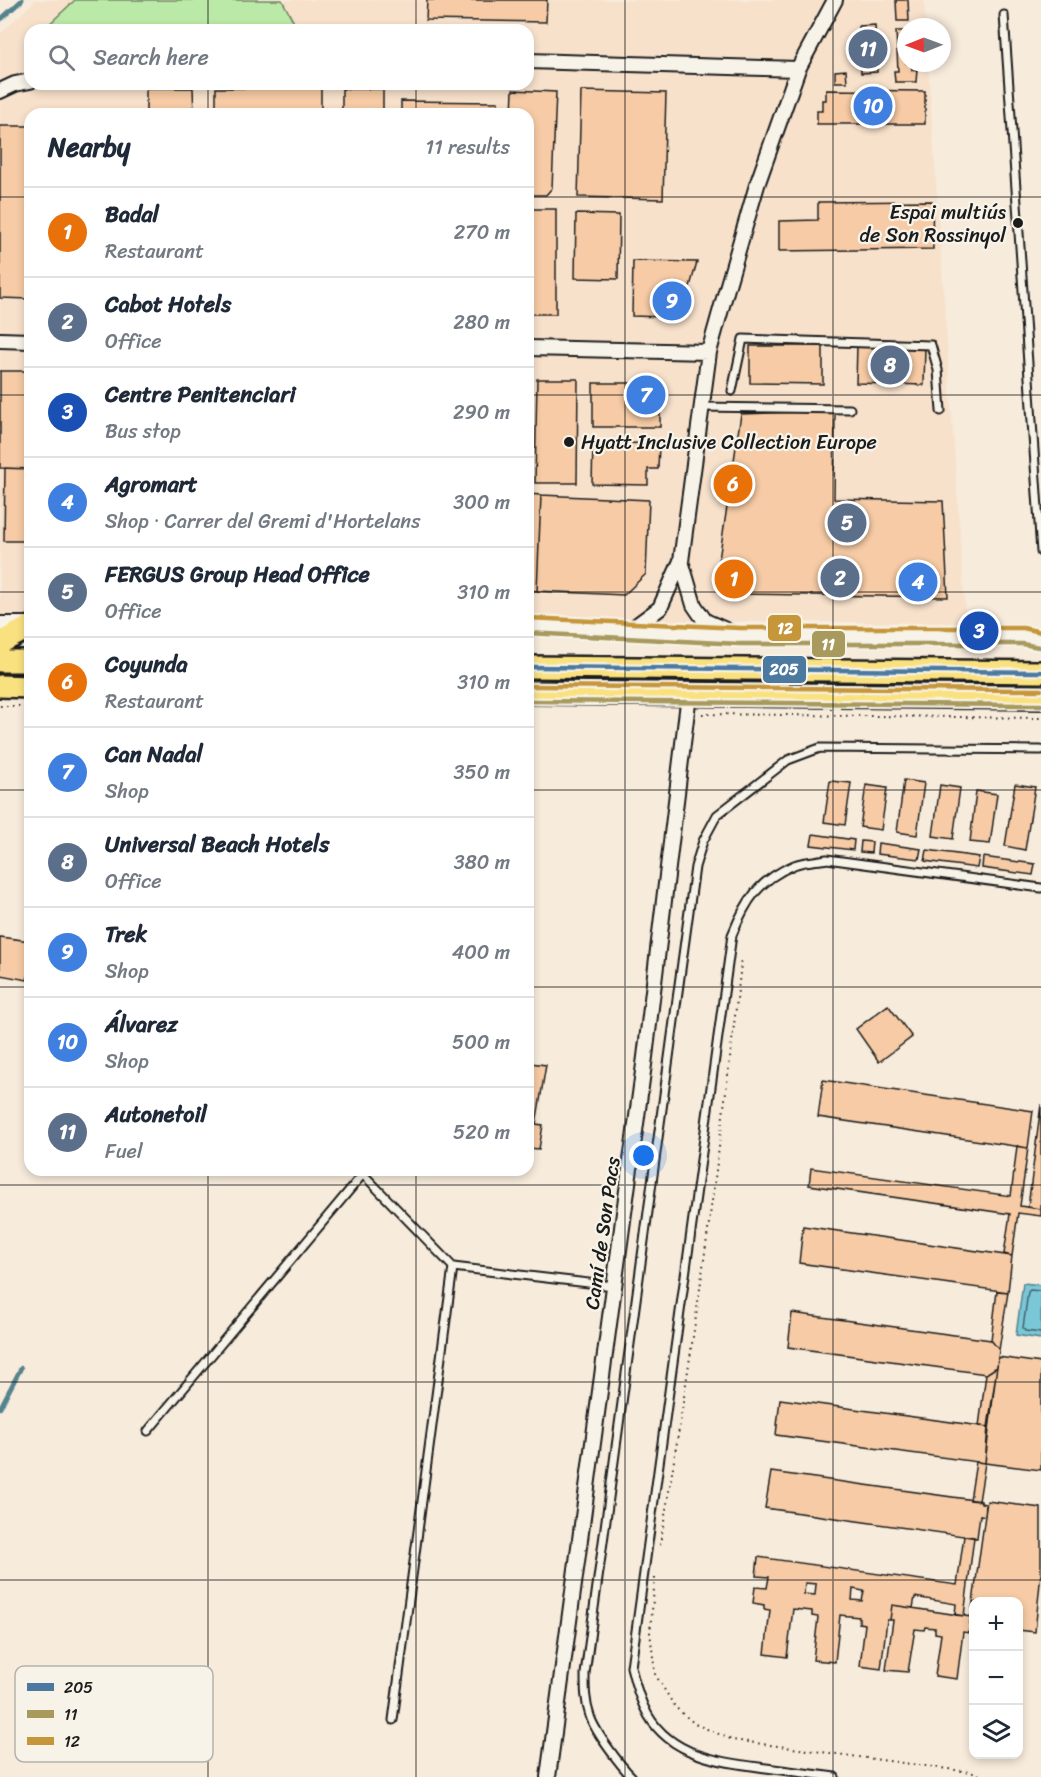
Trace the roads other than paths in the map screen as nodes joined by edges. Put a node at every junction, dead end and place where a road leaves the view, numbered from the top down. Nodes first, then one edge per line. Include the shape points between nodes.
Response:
1 (835, 0) edge
2 (1004, 15) dead end
3 (534, 62) edge
4 (798, 69) junction
5 (24, 82) edge
6 (0, 91) edge
7 (0, 340) edge
8 (24, 341) edge
9 (534, 348) edge
10 (709, 352) junction
11 (732, 391) dead end
12 (701, 407) junction
13 (850, 409) dead end
14 (941, 411) dead end
15 (1041, 552) edge
16 (681, 561) junction
17 (0, 624) edge
18 (24, 626) edge
19 (534, 626) edge
20 (24, 629) edge
21 (629, 631) junction
22 (740, 636) junction
23 (1041, 640) edge
24 (0, 643) edge
25 (534, 667) edge
26 (1041, 672) edge
27 (0, 686) edge
28 (24, 687) edge
29 (534, 693) edge
30 (1041, 698) edge
31 (688, 704) junction
32 (1041, 750) edge
33 (1041, 888) edge
34 (361, 1176) edge
35 (365, 1176) edge
36 (453, 1267) junction
37 (614, 1286) junction
38 (148, 1431) dead end
39 (393, 1720) dead end
40 (548, 1777) edge
41 (632, 1777) edge
42 (835, 1777) edge

1 - 4 street
2 - 15 lane
3 - 4 street
4 - 10 street via 756,185
5 - 6 street
7 - 8 street
9 - 10 street
10 - 12 street
11 - 14 lane via 743,339 931,345 938,370
12 - 13 lane
12 - 16 street
16 - 21 street via 660,609
16 - 22 street via 694,605 705,621
17 - 18 street
19 - 21 street
20 - 24 main road
21 - 22 street
22 - 23 street via 1023,636
25 - 26 main road
27 - 28 main road
29 - 31 main road
30 - 31 main road
31 - 37 street, Camí de Son Pacs
32 - 41 lane via 820,748 788,760 717,815 703,841 695,867 585,1674 590,1718
33 - 42 lane via 828,859 795,865 760,885 744,906 732,935 631,1666 638,1696 649,1717 663,1735 686,1750 715,1761
34 - 38 lane
35 - 36 lane
36 - 37 lane
36 - 39 lane
37 - 40 street, Camí de Son Pacs

